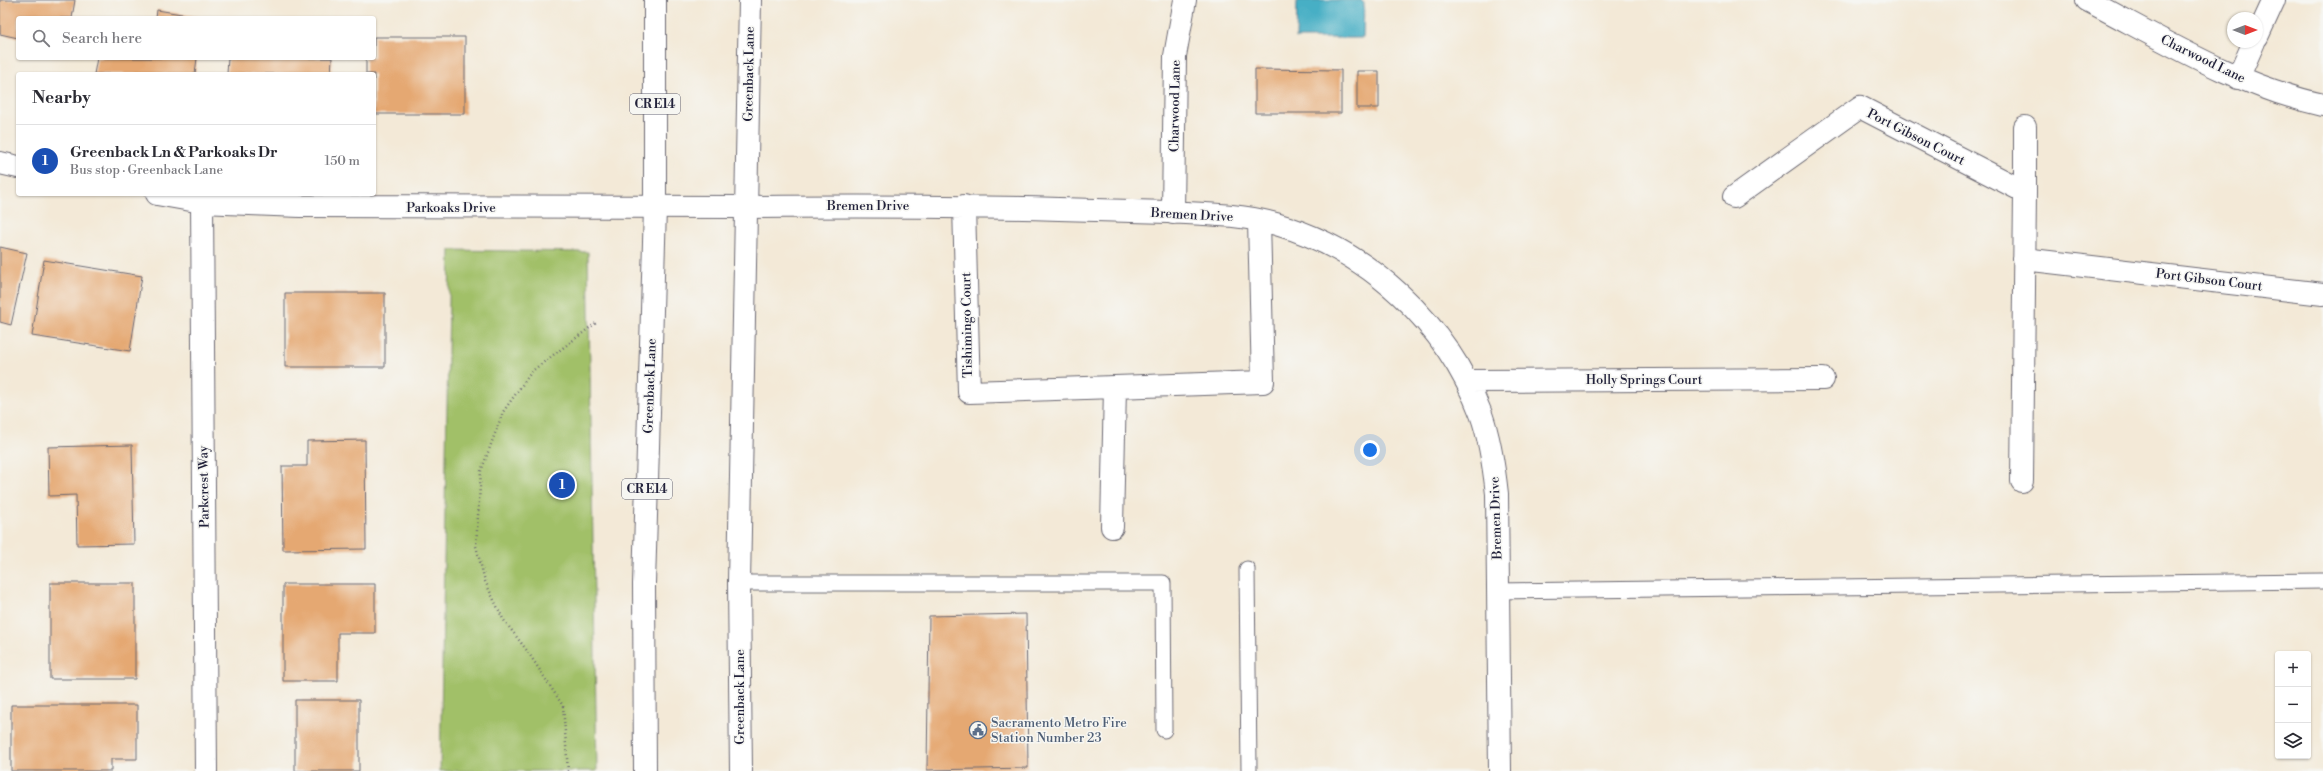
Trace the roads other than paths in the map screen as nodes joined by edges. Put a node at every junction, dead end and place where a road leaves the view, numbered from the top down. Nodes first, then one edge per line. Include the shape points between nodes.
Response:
1 (655, 0) edge
2 (750, 0) edge
3 (1185, 0) edge
4 (2087, 0) edge
5 (2274, 0) edge
6 (2263, 23) edge
7 (2251, 48) edge
8 (2238, 78) junction
9 (2323, 105) edge
10 (2025, 127) dead end
11 (0, 163) edge
12 (16, 167) edge
13 (2025, 192) junction
14 (168, 196) edge
15 (1734, 197) dead end
16 (202, 202) junction
17 (964, 206) junction
18 (746, 207) junction
19 (655, 208) junction
20 (1173, 213) junction
21 (1259, 221) junction
22 (2024, 259) junction
23 (2323, 294) edge
24 (1823, 379) dead end
25 (1466, 381) junction
26 (1115, 387) junction
27 (2022, 481) dead end
28 (1112, 528) dead end
29 (1247, 569) dead end
30 (2323, 581) edge
31 (739, 583) junction
32 (1498, 591) junction
33 (1164, 730) dead end
34 (206, 771) edge
35 (645, 771) edge
36 (741, 771) edge
37 (1248, 771) edge
38 (1500, 771) edge

1 - 19 street, Greenback Lane / CR E14
2 - 18 street, Greenback Lane
3 - 20 street, Charwood Lane via 1175,56
4 - 8 street, Charwood Lane
5 - 6 street
7 - 8 street
8 - 9 street, Charwood Lane
10 - 13 street
11 - 12 street
13 - 15 street, Port Gibson Court via 1860,107
13 - 22 street
14 - 16 street, Parkoaks Drive
16 - 19 street, Parkoaks Drive via 428,208
16 - 34 street, Parkcrest Way
17 - 18 street, Bremen Drive
17 - 20 street, Bremen Drive
17 - 26 street, Tishimingo Court via 969,392
18 - 19 street, Parkoaks Drive
18 - 31 street, Greenback Lane
19 - 35 street, Greenback Lane / CR E14 via 644,584
20 - 21 street, Bremen Drive via 1221,214
21 - 25 street, Bremen Drive via 1275,224 1325,243 1348,255 1392,286 1429,324
21 - 26 street, Tishimingo Court via 1263,382
22 - 23 street, Port Gibson Court
22 - 27 street
24 - 25 street, Holly Springs Court
25 - 32 street, Bremen Drive via 1481,415 1494,467 1497,494
26 - 28 street
29 - 37 lane
30 - 32 lane
31 - 33 lane via 1163,583
31 - 36 street, Greenback Lane
32 - 38 street, Bremen Drive

